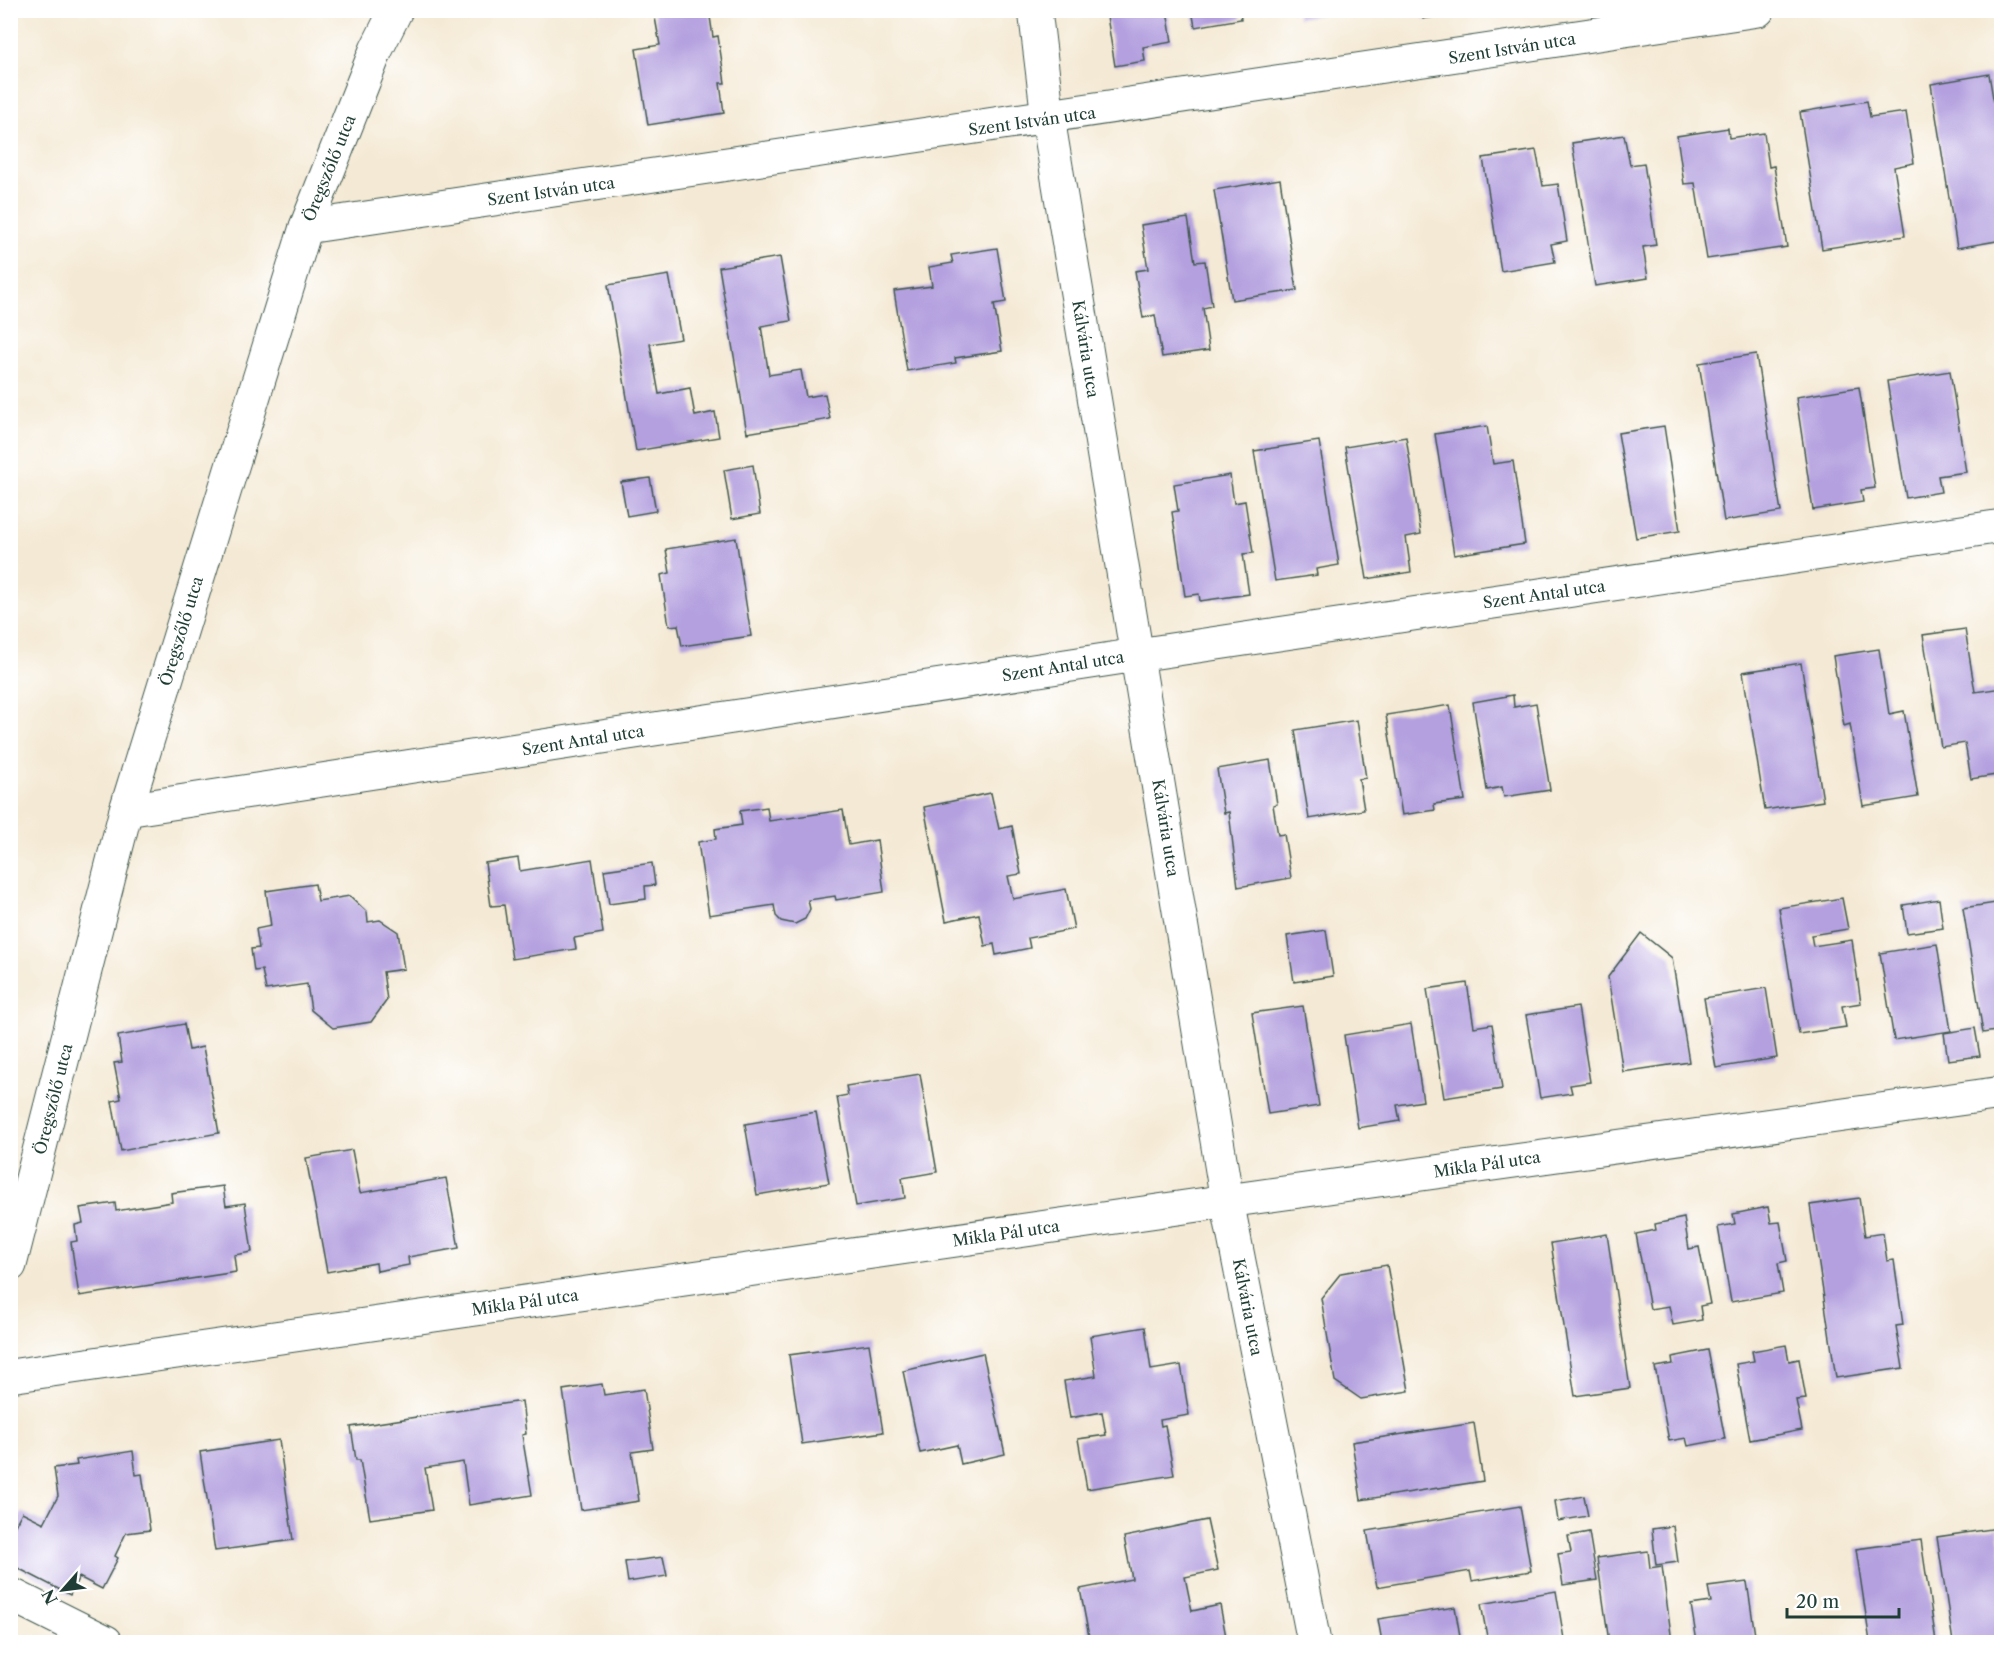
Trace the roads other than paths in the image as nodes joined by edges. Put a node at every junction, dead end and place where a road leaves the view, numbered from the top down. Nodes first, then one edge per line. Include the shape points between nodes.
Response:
1 (396, 10) edge
2 (1035, 10) edge
3 (1758, 10) edge
4 (1597, 22) edge
5 (1048, 118) junction
6 (306, 227) junction
7 (2001, 526) edge
8 (1137, 655) junction
9 (126, 810) junction
10 (2001, 1093) edge
11 (1227, 1201) junction
12 (10, 1265) edge
13 (10, 1376) edge
14 (10, 1594) edge
15 (106, 1642) edge
16 (1314, 1642) edge

1 - 6 street, Öregszőlő utca via 376,50
2 - 5 street, Kálvária utca
3 - 4 street, Szent István utca
4 - 5 street, Szent István utca
5 - 6 street, Szent István utca
5 - 8 street, Kálvária utca
6 - 9 street, Öregszőlő utca
7 - 8 street, Szent Antal utca
8 - 9 street, Szent Antal utca
8 - 11 street, Kálvária utca
9 - 12 street, Öregszőlő utca
10 - 11 street, Mikla Pál utca
11 - 13 street, Mikla Pál utca
11 - 16 street, Kálvária utca
14 - 15 street

